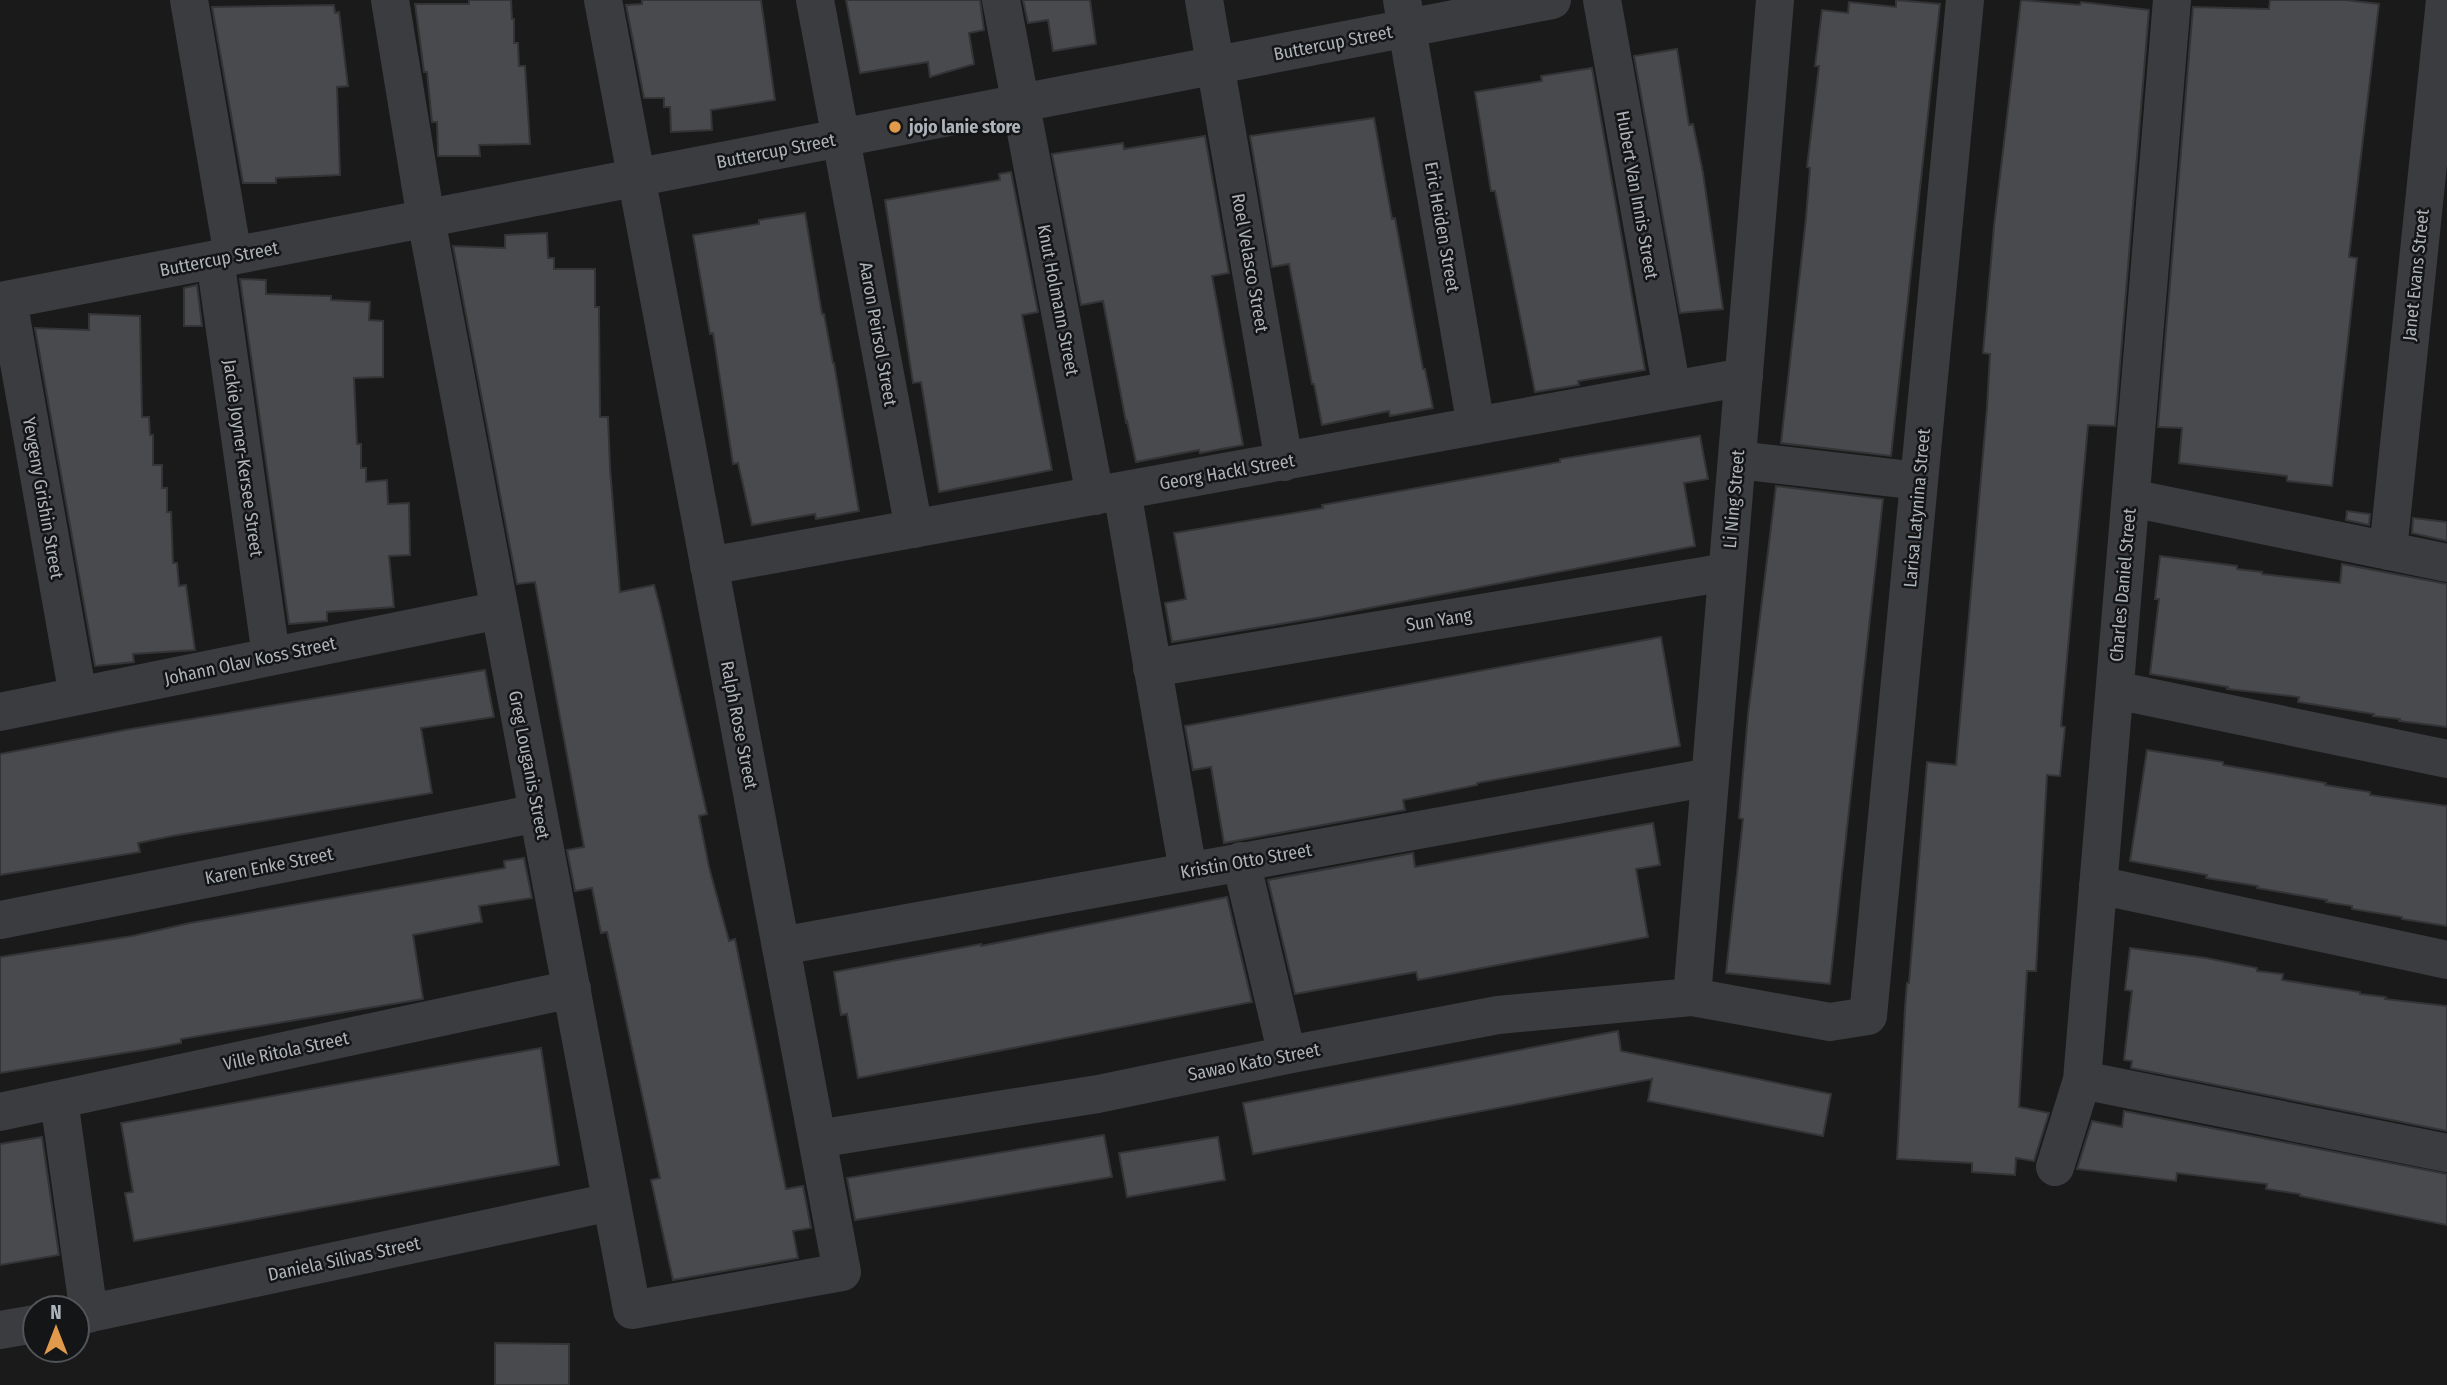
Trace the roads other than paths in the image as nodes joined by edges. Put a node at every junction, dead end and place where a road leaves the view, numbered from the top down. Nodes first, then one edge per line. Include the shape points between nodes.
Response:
1 (189, 0) edge
2 (390, 0) edge
3 (603, 0) edge
4 (815, 0) edge
5 (1001, 0) edge
6 (1204, 0) edge
7 (1552, 0) edge
8 (1602, 0) edge
9 (1775, 0) edge
10 (1965, 0) edge
11 (2172, 0) edge
12 (2445, 0) edge
13 (1405, 14) edge
14 (1216, 65) junction
15 (1020, 104) junction
16 (842, 138) junction
17 (636, 178) junction
18 (426, 219) junction
19 (224, 258) junction
20 (4, 300) edge
21 (1744, 377) junction
22 (1672, 390) junction
23 (1476, 426) junction
24 (1737, 460) junction
25 (1284, 462) junction
26 (1919, 481) junction
27 (1108, 494) junction
28 (2131, 498) junction
29 (914, 529) junction
30 (2388, 551) junction
31 (2447, 563) edge
32 (709, 566) junction
33 (1727, 572) junction
34 (500, 610) junction
35 (271, 656) junction
36 (1152, 668) junction
37 (2115, 690) junction
38 (78, 696) junction
39 (0, 712) edge
40 (2447, 759) edge
41 (1710, 777) junction
42 (538, 813) junction
43 (1241, 862) junction
44 (1188, 871) junction
45 (2098, 885) junction
46 (0, 920) edge
47 (781, 946) junction
48 (2447, 960) edge
49 (572, 989) junction
50 (1692, 997) junction
51 (1868, 1016) joint
52 (1287, 1055) junction
53 (2082, 1080) junction
54 (59, 1100) junction
55 (0, 1112) edge
56 (817, 1139) junction
57 (2447, 1153) edge
58 (2055, 1167) dead end
59 (611, 1202) junction
60 (81, 1294) edge
61 (632, 1310) joint
62 (91, 1313) edge
63 (21, 1326) edge
64 (0, 1330) edge

1 - 19 street, Jackie Joyner-Kersee Street
2 - 18 street, Greg Louganis Street
3 - 17 street, Ralph Rose Street
4 - 16 street, Aaron Peirsol Street
5 - 15 street, Knut Holmann Street
6 - 14 street, Roel Velasco Street
7 - 13 street, Buttercup Street
8 - 22 street, Hubert Van Innis Street
9 - 21 street, Li Ning Street
10 - 26 street, Larisa Latynina Street
11 - 28 street, Charles Daniel Street
12 - 30 street, Janet Evans Street
13 - 14 street, Buttercup Street
13 - 23 street, Eric Heiden Street
14 - 15 street, Buttercup Street
14 - 25 street, Roel Velasco Street
15 - 16 street, Buttercup Street
15 - 27 street, Knut Holmann Street
16 - 17 street, Buttercup Street
16 - 29 street, Aaron Peirsol Street
17 - 18 street, Buttercup Street
17 - 32 street, Ralph Rose Street
18 - 19 street, Buttercup Street
18 - 34 street, Greg Louganis Street
19 - 20 street, Buttercup Street
19 - 35 street, Jackie Joyner-Kersee Street
20 - 38 street, Yevgeny Grishin Street
21 - 22 street, Georg Hackl Street
21 - 24 street, Li Ning Street
22 - 23 street, Georg Hackl Street
23 - 25 street, Georg Hackl Street
24 - 26 street
24 - 33 street, Li Ning Street
25 - 27 street, Georg Hackl Street
26 - 51 street, Larisa Latynina Street
27 - 29 street, Georg Hackl Street
27 - 36 street, Knut Holmann Street
28 - 30 street
28 - 37 street, Charles Daniel Street
29 - 32 street, Georg Hackl Street
30 - 31 street
32 - 47 street, Ralph Rose Street
33 - 36 street, Sun Yang
33 - 41 street, Li Ning Street
34 - 35 street, Johann Olav Koss Street
34 - 42 street, Greg Louganis Street
35 - 38 street, Johann Olav Koss Street
36 - 44 street, Knut Holmann Street
37 - 40 street
37 - 45 street, Charles Daniel Street
38 - 39 street, Johann Olav Koss Street
41 - 43 street, Kristin Otto Street
41 - 50 street, Li Ning Street
42 - 46 street, Karen Enke Street
42 - 49 street, Greg Louganis Street
43 - 44 street, Kristin Otto Street
43 - 52 street
44 - 47 street, Kristin Otto Street
45 - 48 street
45 - 53 street, Charles Daniel Street
47 - 56 street, Ralph Rose Street
49 - 54 street, Ville Ritola Street
49 - 59 street, Greg Louganis Street
50 - 51 street, Sawao Kato Street via 1830,1022
50 - 52 street, Sawao Kato Street via 1498,1015
52 - 56 street, Sawao Kato Street via 1098,1094
53 - 57 street
53 - 58 street, Charles Daniel Street
54 - 55 street, Ville Ritola Street
54 - 60 street
56 - 61 street, Ralph Rose Street via 842,1272
59 - 61 street, Greg Louganis Street
59 - 62 street, Daniela Silivas Street
63 - 64 street

